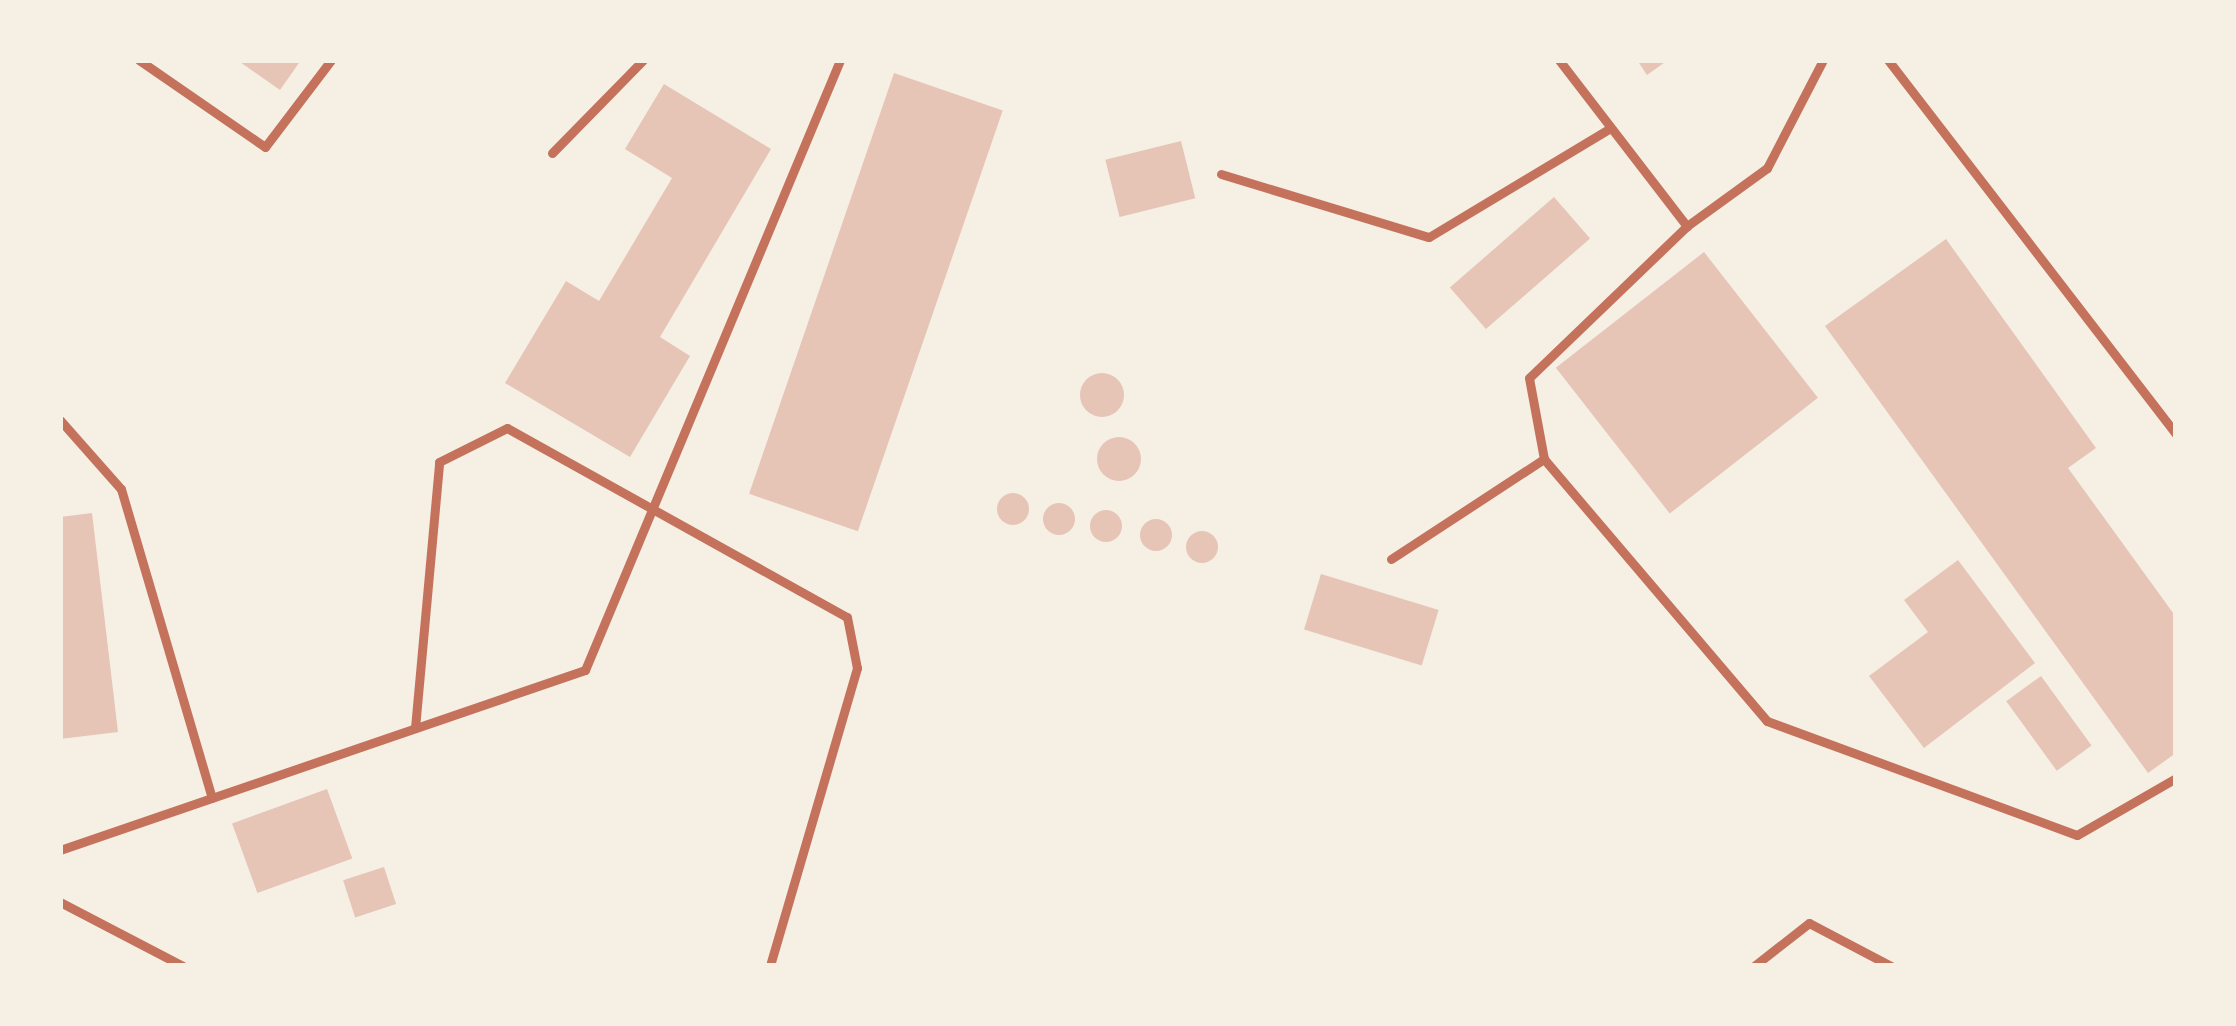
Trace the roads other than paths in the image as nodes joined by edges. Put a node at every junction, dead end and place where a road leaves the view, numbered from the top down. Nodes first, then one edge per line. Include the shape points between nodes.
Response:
1 (140, 60) edge
2 (331, 60) edge
3 (643, 60) edge
4 (840, 60) edge
5 (1559, 60) edge
6 (1823, 60) edge
7 (1888, 60) edge
8 (1609, 129) junction
9 (552, 154) dead end
10 (1221, 174) dead end
11 (1687, 226) junction
12 (60, 421) edge
13 (2176, 434) edge
14 (1544, 459) junction
15 (653, 507) junction
16 (1391, 559) dead end
17 (415, 728) junction
18 (2176, 778) edge
19 (212, 798) junction
20 (60, 850) edge
21 (60, 902) edge
22 (183, 966) edge
23 (770, 966) edge
24 (1754, 966) edge
25 (1892, 966) edge

1 - 2 lane via 265,147
3 - 9 lane
4 - 15 lane
5 - 8 lane
6 - 11 lane via 1767,168
7 - 13 lane
8 - 10 lane via 1429,237
8 - 11 lane
11 - 14 lane via 1529,378
12 - 19 lane via 121,489
14 - 16 lane
14 - 18 lane via 1767,721 2077,835
15 - 17 lane via 584,670
15 - 17 lane via 507,428 439,462
15 - 23 lane via 847,617 857,668
17 - 19 lane
19 - 20 lane
21 - 22 lane
24 - 25 lane via 1809,922

